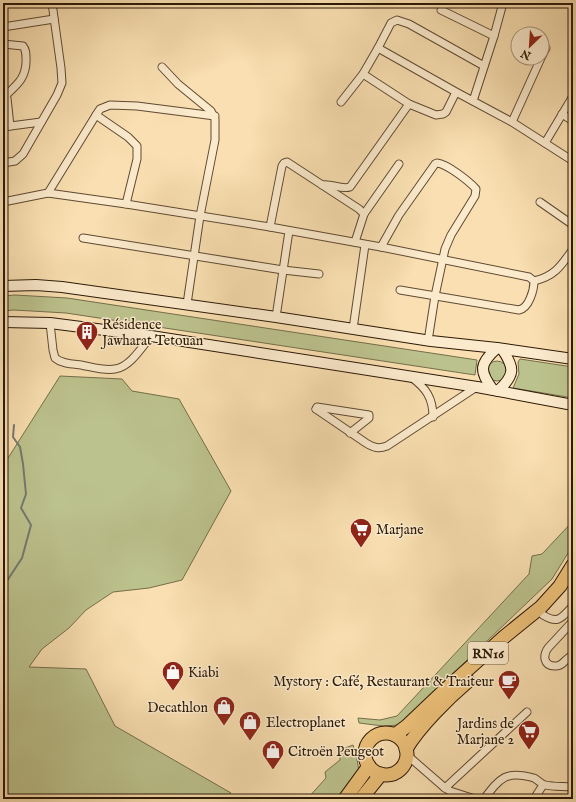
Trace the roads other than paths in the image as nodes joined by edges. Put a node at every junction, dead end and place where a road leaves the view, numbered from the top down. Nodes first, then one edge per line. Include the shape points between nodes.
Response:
1 (52, 3) edge
2 (502, 3) edge
3 (441, 10) dead end
4 (54, 19) junction
5 (3, 27) edge
6 (494, 36) junction
7 (3, 44) edge
8 (378, 48) junction
9 (484, 66) junction
10 (538, 66) edge
11 (162, 67) dead end
12 (363, 74) junction
13 (456, 92) junction
14 (4, 96) edge
15 (573, 96) edge
16 (472, 101) junction
17 (341, 102) dead end
18 (409, 104) junction
19 (562, 114) junction
20 (96, 115) junction
21 (215, 116) junction
22 (40, 122) junction
23 (512, 122) junction
24 (573, 122) edge
25 (7, 126) edge
26 (545, 143) junction
27 (573, 161) edge
28 (3, 163) edge
29 (399, 164) dead end
30 (322, 185) junction
31 (48, 193) junction
32 (3, 202) edge
33 (540, 202) dead end
34 (126, 204) junction
35 (364, 214) junction
36 (200, 216) junction
37 (573, 225) edge
38 (270, 228) junction
39 (289, 231) junction
40 (83, 238) dead end
41 (355, 242) junction
42 (366, 244) junction
43 (382, 247) junction
44 (573, 249) edge
45 (194, 256) junction
46 (442, 260) junction
47 (283, 270) junction
48 (319, 274) dead end
49 (534, 281) junction
50 (3, 286) edge
51 (400, 290) dead end
52 (435, 296) junction
53 (187, 304) junction
54 (276, 317) junction
55 (3, 322) edge
56 (50, 322) junction
57 (353, 329) junction
58 (151, 336) junction
59 (428, 341) junction
60 (499, 349) junction
61 (573, 360) edge
62 (410, 376) junction
63 (484, 377) junction
64 (477, 387) junction
65 (495, 390) junction
66 (573, 405) edge
67 (433, 417) junction
68 (350, 433) junction
69 (573, 565) edge
70 (573, 580) edge
71 (573, 606) edge
72 (543, 615) junction
73 (573, 621) edge
74 (573, 654) edge
75 (527, 712) dead end
76 (395, 736) junction
77 (407, 752) junction
78 (369, 766) junction
79 (381, 774) junction
80 (543, 785) junction
81 (573, 787) edge
82 (445, 788) junction
83 (345, 799) edge
84 (361, 799) edge
85 (475, 799) edge
86 (484, 799) edge
87 (534, 799) edge

1 - 4 street
2 - 6 street
3 - 6 street
4 - 5 street
4 - 22 street via 62,83
6 - 9 street
7 - 14 street via 23,46 26,53 26,71 23,77
8 - 9 street via 392,24 398,20
8 - 12 street
8 - 13 street
9 - 16 street
10 - 23 street
11 - 21 street
12 - 17 street
12 - 18 street
13 - 16 street
13 - 18 street via 446,112 439,115
14 - 25 street via 7,98
15 - 19 street
16 - 23 street
18 - 30 street via 350,186 345,188
19 - 24 street
19 - 26 street
20 - 21 street via 100,109 110,105
20 - 31 street
20 - 34 street via 137,146 137,159
21 - 36 street via 215,140
22 - 25 street
22 - 28 street via 20,157 15,161
23 - 26 street
26 - 27 street
29 - 35 street
30 - 35 street
30 - 38 street via 290,163 284,163
31 - 32 street
31 - 34 street
33 - 37 street
34 - 36 street
35 - 41 street
36 - 38 street
36 - 45 street
38 - 39 street
39 - 41 street
39 - 47 street
40 - 45 street
41 - 42 street
42 - 43 street
42 - 57 street
43 - 46 street
43 - 46 street via 424,179 435,164 441,164 477,191 446,244
44 - 49 street via 555,272
45 - 47 street
45 - 53 street
46 - 49 street via 529,277
46 - 52 street
47 - 48 street
47 - 54 street
49 - 52 street via 533,290 522,310
50 - 53 street via 62,287
51 - 52 street
52 - 59 street
53 - 54 street
54 - 57 street
55 - 56 street
56 - 58 street
56 - 58 street via 55,358 62,363 98,368 120,368 135,356
57 - 59 street
58 - 62 street
59 - 60 street
60 - 61 street
60 - 63 street via 484,362
60 - 65 street via 510,362 512,369 508,380
62 - 64 street
62 - 67 street via 421,385 431,399
63 - 64 street
63 - 65 street
64 - 65 street
64 - 67 street
65 - 66 street
67 - 68 street via 382,448 372,446
68 - 68 street via 369,418 369,415 315,408
69 - 76 highway, RN16 via 560,586 541,607
70 - 72 highway, RN16 via 558,602
71 - 72 street via 556,620 550,620
72 - 77 highway, RN16 via 464,684 411,741
73 - 74 street via 548,648 544,659 556,667
75 - 82 street
76 - 77 highway via 400,739
76 - 78 highway via 382,734 371,740 365,754
77 - 79 highway, RN16 via 404,765 397,772
77 - 82 street
78 - 79 highway via 374,772
78 - 83 highway
79 - 84 highway
80 - 81 street
80 - 86 street via 529,777 504,777
80 - 87 street
82 - 85 street

